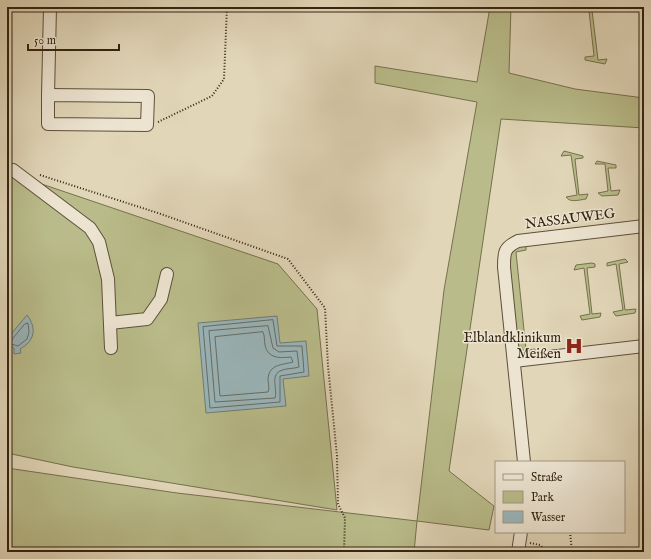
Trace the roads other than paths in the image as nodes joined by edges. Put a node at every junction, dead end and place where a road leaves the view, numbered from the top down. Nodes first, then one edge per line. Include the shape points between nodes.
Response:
1 (50, 7) edge
2 (48, 95) junction
3 (13, 170) dead end
4 (644, 226) edge
5 (168, 274) dead end
6 (110, 323) junction
7 (644, 346) edge
8 (111, 348) dead end
9 (514, 361) junction
10 (524, 461) edge

1 - 2 lane
2 - 2 lane via 48,124 147,125 148,96
3 - 6 lane via 90,228 99,242 108,279
4 - 9 lane, NASSAUWEG via 518,241 509,246 505,251 504,268
5 - 6 lane via 161,299 147,319
6 - 8 lane
7 - 9 lane
9 - 10 lane, NASSAUWEG

